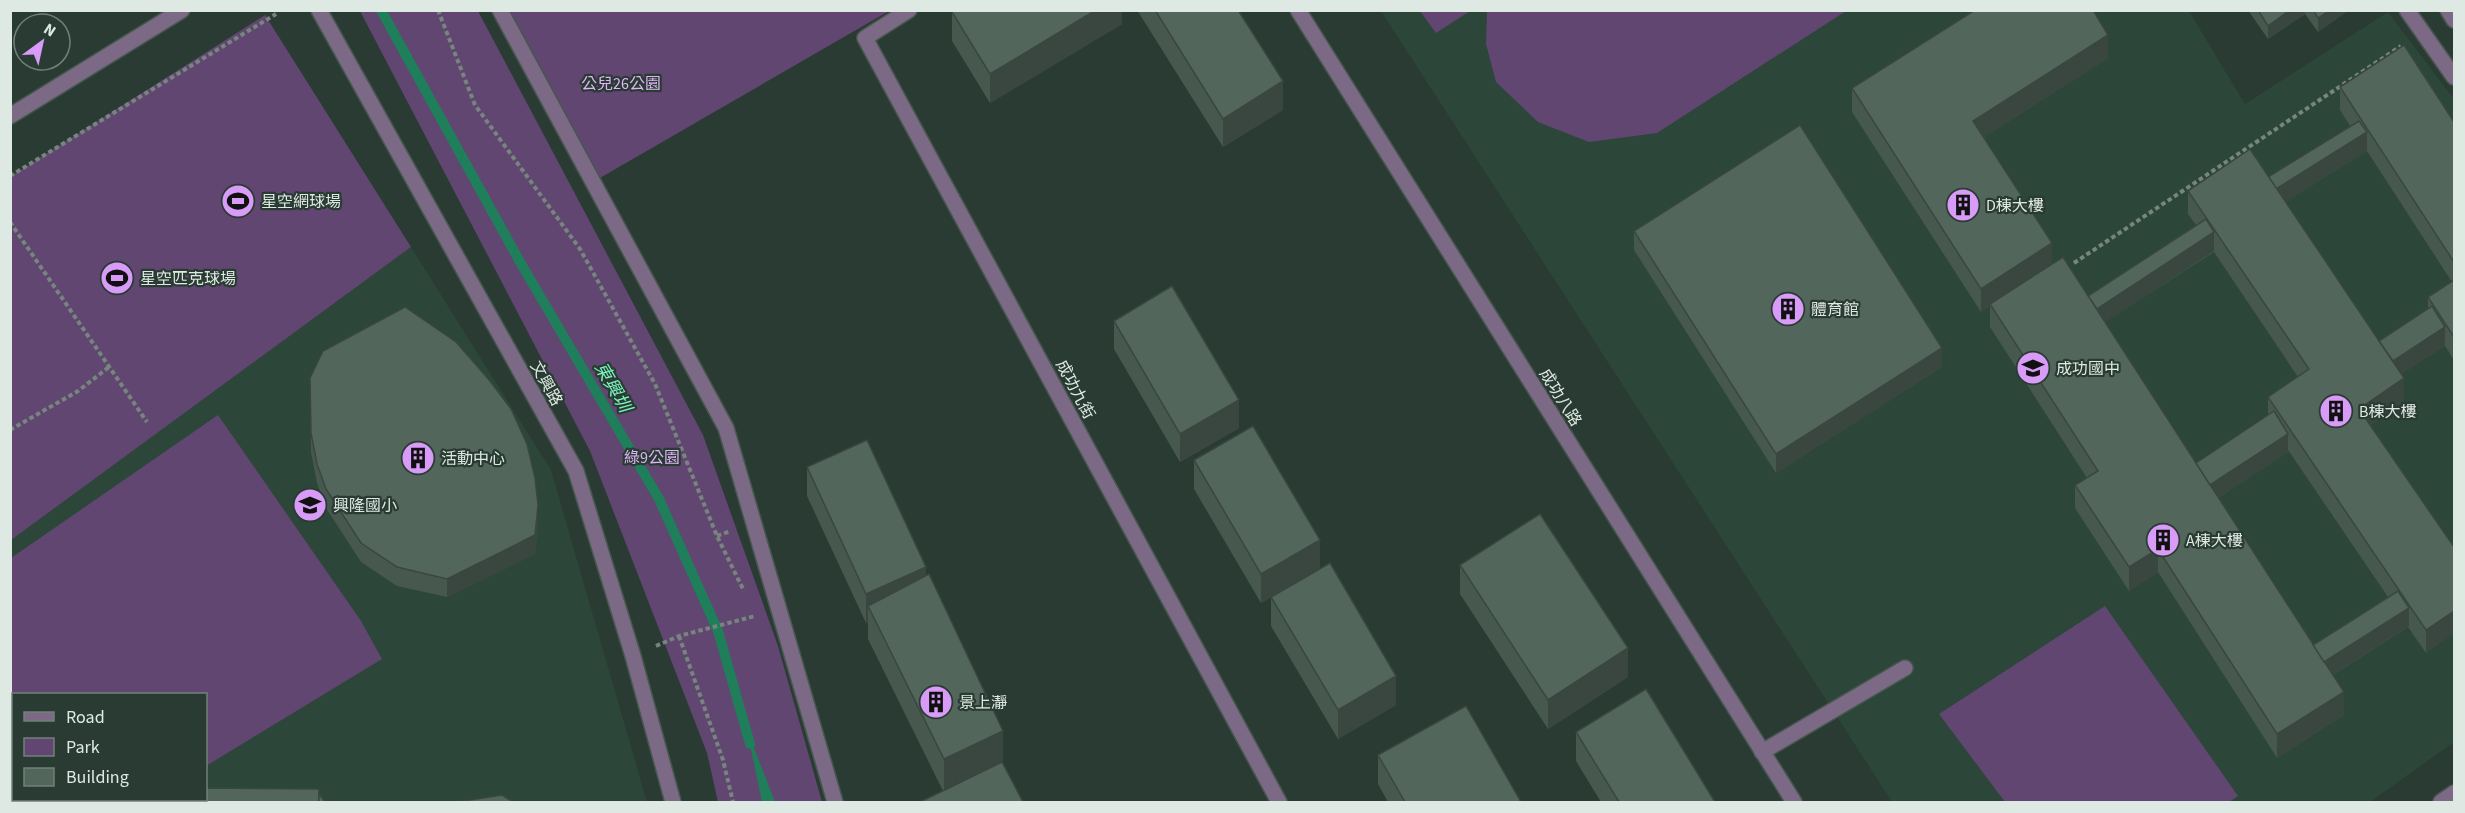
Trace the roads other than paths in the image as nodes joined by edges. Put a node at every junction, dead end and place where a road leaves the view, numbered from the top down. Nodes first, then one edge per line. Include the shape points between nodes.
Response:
1 (182, 10) edge
2 (319, 10) edge
3 (500, 10) edge
4 (909, 10) edge
5 (1298, 10) edge
6 (2407, 10) edge
7 (2448, 10) edge
8 (2454, 20) edge
9 (2454, 76) edge
10 (10, 116) edge
11 (1905, 668) dead end
12 (1762, 752) junction
13 (2454, 793) edge
14 (670, 802) edge
15 (835, 802) edge
16 (1279, 802) edge
17 (1794, 802) edge
18 (2440, 802) edge

1 - 10 street
2 - 14 street, 文興路 via 576,471 633,656
3 - 15 street via 726,428
4 - 16 street, 成功九街 via 865,38
5 - 12 street, 成功八路
6 - 9 street
7 - 8 street
11 - 12 street
12 - 17 street, 成功八路
13 - 18 street

